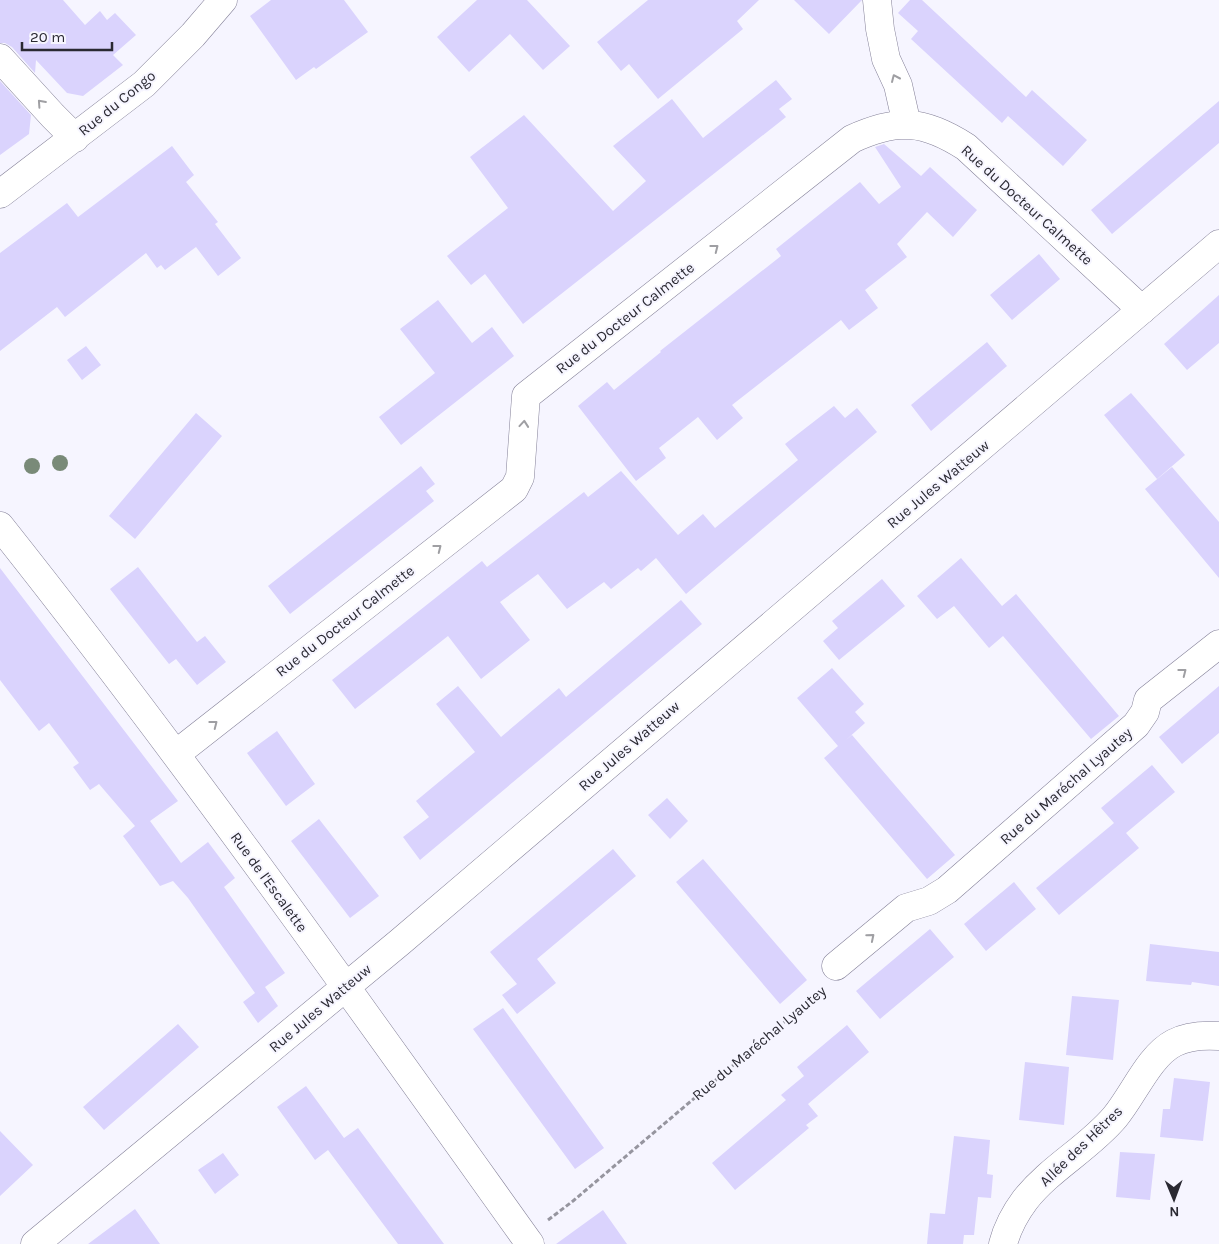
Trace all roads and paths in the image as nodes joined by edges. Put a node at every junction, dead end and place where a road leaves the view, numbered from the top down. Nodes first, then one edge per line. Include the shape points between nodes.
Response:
1 (224, 0) edge
2 (877, 0) edge
3 (0, 58) edge
4 (907, 125) junction
5 (75, 138) junction
6 (0, 194) edge
7 (1219, 244) edge
8 (1142, 310) junction
9 (0, 526) edge
10 (1219, 644) edge
11 (176, 754) junction
12 (836, 966) joint
13 (346, 987) junction
14 (1219, 1036) edge
15 (528, 1240) edge
16 (35, 1244) edge
17 (1003, 1244) edge

1 - 5 street, Rue du Congo via 144,84
4 -> 2 street via 898,85 886,59
5 -> 3 street
4 - 8 street, Rue du Docteur Calmette via 929,128 966,148
11 -> 4 street, Rue du Docteur Calmette via 514,489 520,477 526,396 852,139 882,127
5 - 6 street, Rue du Congo
7 - 8 street, Rue Jules Watteuw
8 - 13 street, Rue Jules Watteuw
9 - 11 street, Rue de l'Escalette
12 -> 10 street, Rue du Maréchal Lyautey via 906,908 947,890 1136,725 1148,700
11 - 13 street, Rue de l'Escalette
12 - 15 path, Rue du Maréchal Lyautey via 829,984
13 - 15 street, Rue de l'Escalette
13 - 16 street, Rue Jules Watteuw
14 - 17 street, Allée des Hêtres via 1174,1042 1158,1054 1114,1118 1025,1199

